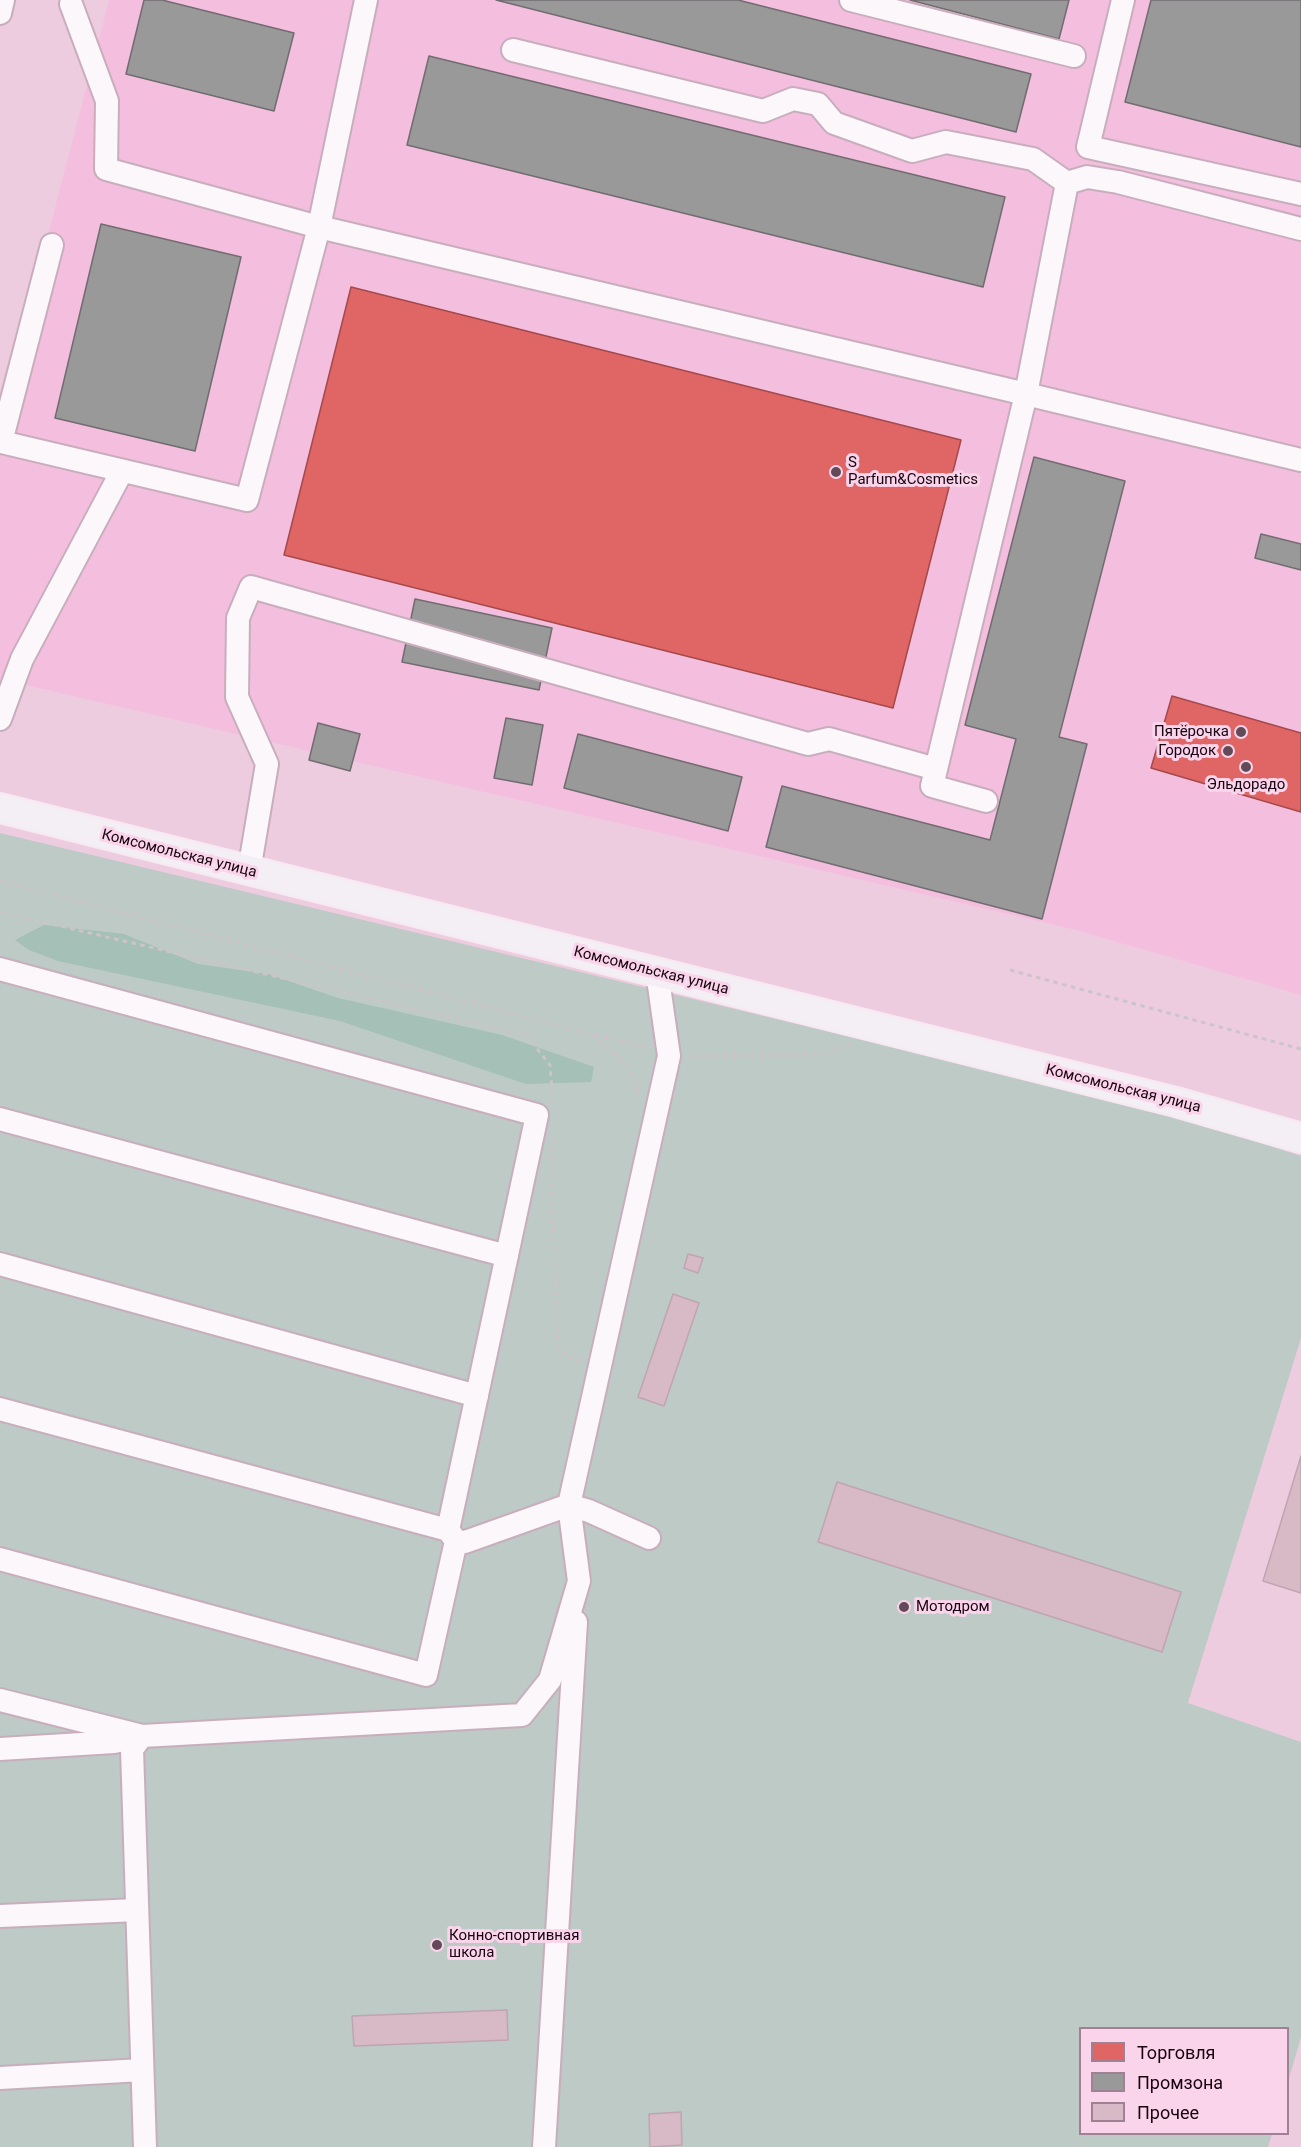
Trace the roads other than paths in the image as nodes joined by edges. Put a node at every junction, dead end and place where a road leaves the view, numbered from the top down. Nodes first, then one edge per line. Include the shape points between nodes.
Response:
1 (3, 0) edge
2 (366, 0) edge
3 (851, 0) edge
4 (1123, 0) edge
5 (71, 4) dead end
6 (0, 13) edge
7 (513, 50) dead end
8 (1074, 56) dead end
9 (1067, 183) junction
10 (1301, 194) edge
11 (319, 227) junction
12 (1301, 229) edge
13 (52, 245) dead end
14 (1026, 394) junction
15 (1301, 460) edge
16 (122, 471) junction
17 (0, 719) edge
18 (936, 769) junction
19 (986, 801) dead end
20 (0, 808) edge
21 (249, 872) junction
22 (0, 969) edge
23 (657, 972) junction
24 (0, 1119) edge
25 (1301, 1138) edge
26 (507, 1256) junction
27 (0, 1263) edge
28 (477, 1396) junction
29 (0, 1409) edge
30 (569, 1505) junction
31 (452, 1536) junction
32 (649, 1538) dead end
33 (0, 1559) edge
34 (579, 1581) junction
35 (0, 1700) edge
36 (142, 1736) junction
37 (0, 1749) edge
38 (137, 1910) junction
39 (0, 1916) edge
40 (142, 2070) junction
41 (0, 2078) edge
42 (145, 2147) edge
43 (544, 2147) edge

1 - 6 lane
2 - 11 lane
3 - 8 lane
4 - 10 lane via 1088,147
5 - 11 lane via 107,101 106,169
7 - 9 lane via 763,111 793,99 818,104 834,123 912,151 946,142 1033,159
9 - 12 lane via 1087,177 1118,182
9 - 14 lane
11 - 14 lane
11 - 16 lane via 247,500
13 - 16 lane via 1,442
14 - 15 lane
14 - 18 lane
16 - 17 lane via 22,659
18 - 19 lane via 932,786
18 - 21 lane via 829,739 808,744 251,587 238,618 237,697 267,764
20 - 21 main road, Комсомольская улица
21 - 23 main road, Комсомольская улица
22 - 26 lane via 537,1115
23 - 25 main road, Комсомольская улица via 1176,1102
23 - 30 lane via 669,1056
24 - 26 lane
26 - 28 lane
27 - 28 lane
28 - 31 lane
29 - 31 lane
30 - 31 lane via 465,1542
30 - 32 lane
30 - 34 lane
31 - 33 lane via 426,1675
34 - 36 lane via 550,1680 522,1715
34 - 43 lane
35 - 36 lane
36 - 37 lane via 114,1742
36 - 38 lane via 132,1749
38 - 39 lane
38 - 40 lane
40 - 41 lane
40 - 42 lane

